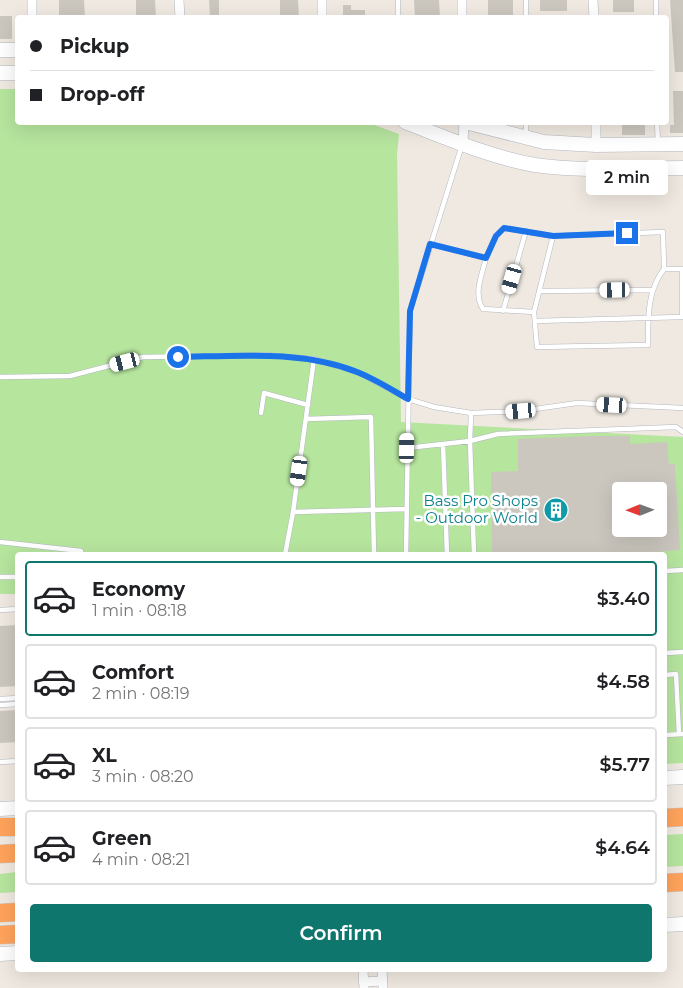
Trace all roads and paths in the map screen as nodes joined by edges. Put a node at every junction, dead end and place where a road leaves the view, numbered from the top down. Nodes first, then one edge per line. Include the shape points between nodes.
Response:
1 (32, 0) edge
2 (179, 0) edge
3 (322, 0) edge
4 (398, 0) edge
5 (462, 0) edge
6 (526, 0) edge
7 (594, 0) edge
8 (656, 0) edge
9 (32, 15) edge
10 (180, 15) edge
11 (322, 15) edge
12 (398, 15) edge
13 (462, 15) edge
14 (526, 15) edge
15 (594, 15) edge
16 (656, 15) edge
17 (0, 50) edge
18 (15, 50) edge
19 (0, 73) edge
20 (15, 73) edge
21 (413, 125) edge
22 (464, 125) edge
23 (476, 125) edge
24 (526, 125) edge
25 (596, 125) edge
26 (658, 125) edge
27 (526, 137) junction
28 (462, 144) junction
29 (658, 144) junction
30 (683, 144) edge
31 (596, 145) junction
32 (683, 168) edge
33 (526, 231) junction
34 (553, 236) junction
35 (430, 244) junction
36 (486, 258) junction
37 (664, 268) junction
38 (682, 269) edge
39 (652, 290) junction
40 (539, 291) junction
41 (503, 310) junction
42 (534, 312) junction
43 (648, 318) junction
44 (535, 321) junction
45 (314, 359) junction
46 (0, 377) edge
47 (408, 399) junction
48 (308, 405) junction
49 (683, 408) edge
50 (260, 413) dead end
51 (471, 413) junction
52 (306, 419) junction
53 (683, 432) edge
54 (470, 441) junction
55 (443, 444) junction
56 (407, 448) junction
57 (406, 508) junction
58 (374, 510) junction
59 (293, 512) junction
60 (0, 542) edge
61 (81, 552) edge
62 (286, 552) edge
63 (374, 552) edge
64 (406, 552) edge
65 (447, 552) edge
66 (474, 552) edge
67 (683, 570) edge
68 (667, 571) edge
69 (0, 577) edge
70 (15, 577) edge
71 (0, 610) edge
72 (15, 610) edge
73 (683, 652) edge
74 (667, 653) edge
75 (667, 675) edge
76 (15, 698) edge
77 (0, 699) edge
78 (15, 704) edge
79 (0, 705) edge
80 (681, 734) edge
81 (667, 735) edge
82 (15, 761) edge
83 (0, 762) edge
84 (683, 777) edge
85 (667, 778) edge
86 (15, 808) edge
87 (0, 809) edge
88 (683, 817) edge
89 (667, 818) edge
90 (0, 826) edge
91 (15, 827) edge
92 (15, 853) edge
93 (0, 854) edge
94 (683, 882) edge
95 (667, 883) edge
96 (15, 912) edge
97 (0, 914) edge
98 (683, 924) edge
99 (667, 925) edge
100 (15, 934) edge
101 (0, 935) edge
102 (15, 953) edge
103 (0, 954) edge
104 (363, 972) edge
105 (382, 984) edge
106 (363, 985) edge

1 - 9 street
2 - 10 street
3 - 11 street
4 - 12 lane
5 - 13 street
6 - 14 lane
7 - 15 street
8 - 16 lane
17 - 18 street
19 - 20 street
21 - 28 street
22 - 28 street
23 - 27 street
24 - 27 lane
25 - 31 street
26 - 29 lane
27 - 31 street via 544,142
28 - 32 street via 508,159 565,168
28 - 35 lane
29 - 30 street
29 - 31 street
33 - 34 lane
33 - 36 lane via 504,228 496,236
33 - 41 lane
34 - 37 lane via 663,232
34 - 40 lane
35 - 36 lane
35 - 47 lane via 410,311
36 - 41 lane via 479,302 484,308
37 - 38 lane
37 - 39 lane
38 - 43 lane via 682,317
39 - 40 lane
39 - 43 lane
40 - 42 lane
41 - 42 lane
42 - 44 lane
43 - 44 lane
43 - 44 lane via 648,345 538,347
45 - 46 lane via 266,355 143,357 70,376
45 - 47 lane via 358,372
45 - 48 lane
47 - 51 lane via 434,408
47 - 56 lane
48 - 50 lane via 264,393
48 - 52 lane
49 - 51 lane via 577,403 521,411
51 - 54 lane
52 - 58 lane via 372,417
52 - 59 lane
53 - 54 lane via 676,427 498,434
54 - 55 lane
54 - 66 lane
55 - 56 lane
55 - 65 lane
56 - 57 lane
57 - 58 lane
57 - 64 lane
58 - 59 lane
58 - 63 lane
59 - 62 lane
60 - 61 lane
67 - 68 lane
69 - 70 lane
71 - 72 lane
73 - 74 lane
75 - 80 lane via 676,674
76 - 77 lane
78 - 79 lane
80 - 81 lane
82 - 83 lane
84 - 85 street
86 - 87 street
88 - 89 highway
90 - 91 highway
92 - 93 highway
94 - 95 highway
96 - 97 highway
98 - 99 street
100 - 101 highway
102 - 103 street
104 - 106 street
105 - 106 street

